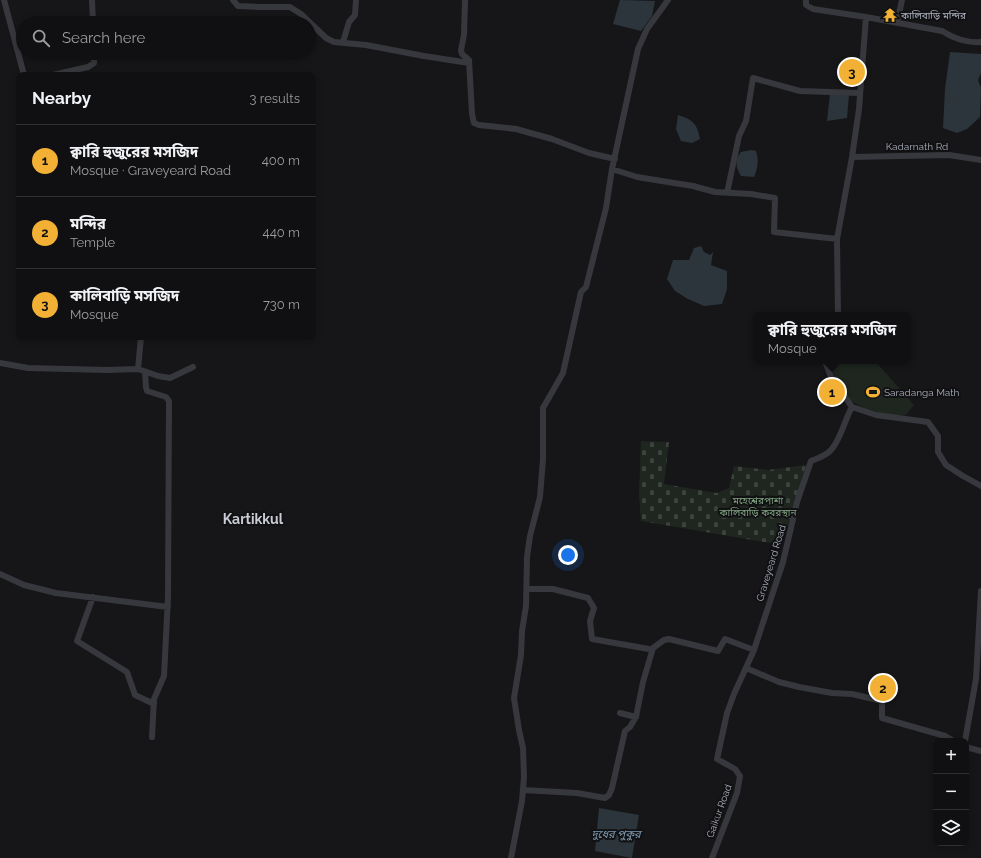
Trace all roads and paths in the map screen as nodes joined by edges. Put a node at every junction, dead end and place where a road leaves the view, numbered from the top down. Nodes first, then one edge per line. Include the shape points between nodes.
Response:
1 (4, 0) edge
2 (92, 0) edge
3 (233, 0) edge
4 (356, 0) edge
5 (466, 0) edge
6 (668, 0) edge
7 (806, 0) edge
8 (902, 0) edge
9 (93, 16) edge
10 (304, 16) edge
11 (866, 17) junction
12 (897, 23) junction
13 (316, 28) edge
14 (343, 42) junction
15 (981, 42) edge
16 (16, 45) edge
17 (20, 60) edge
18 (94, 60) edge
19 (469, 63) junction
20 (23, 72) edge
21 (67, 72) edge
22 (860, 93) junction
23 (852, 157) junction
24 (615, 159) junction
25 (981, 160) edge
26 (612, 169) junction
27 (727, 193) junction
28 (837, 239) junction
29 (838, 312) edge
30 (141, 340) edge
31 (0, 363) edge
32 (826, 364) edge
33 (193, 367) dead end
34 (138, 369) junction
35 (145, 372) junction
36 (852, 407) junction
37 (981, 486) edge
38 (0, 574) edge
39 (527, 589) junction
40 (981, 591) edge
41 (93, 597) junction
42 (168, 607) junction
43 (649, 649) dead end
44 (754, 650) junction
45 (746, 668) junction
46 (154, 704) junction
47 (620, 713) dead end
48 (636, 716) junction
49 (152, 737) dead end
50 (949, 738) edge
51 (966, 738) edge
52 (969, 748) edge
53 (981, 751) edge
54 (523, 790) junction
55 (511, 858) edge
56 (712, 858) edge

1 - 16 street
2 - 9 street
3 - 10 street via 238,6 290,7
4 - 14 street via 355,15 349,22
5 - 19 street via 461,50
6 - 24 street via 647,29 638,49
7 - 11 street via 806,5 813,10
8 - 12 street
11 - 12 street
11 - 22 street
12 - 15 street via 942,31 952,38 974,43
13 - 14 street via 326,38 334,42
14 - 19 street
17 - 20 street
18 - 21 street via 88,67
19 - 24 street via 474,123 516,129
22 - 23 street
22 - 27 street via 800,91 753,78 746,121 739,136
23 - 25 street, Kadarnath Rd via 949,155
23 - 28 street
24 - 26 street
26 - 27 street via 637,177
26 - 39 street via 606,208 586,287 581,292 563,373 543,408 540,497 527,557
27 - 28 street via 775,198 774,232
28 - 29 street
30 - 34 street
31 - 34 street via 28,368
32 - 36 street via 831,377
33 - 35 street via 170,378
34 - 35 street
35 - 42 street via 147,392 166,397 169,401
36 - 37 street via 876,415 928,422 938,436 938,452 946,465
36 - 44 street, Graveyeard Road via 830,451 811,461 783,562
38 - 41 street via 24,585 56,593
39 - 43 street via 553,589 588,598 594,608 590,621 592,640
39 - 54 street via 514,698 523,748
40 - 51 street via 977,672
41 - 42 street
41 - 46 street via 77,641 127,672 135,695
42 - 46 street via 164,676
44 - 45 street, Graveyeard Road
44 - 48 street via 724,639 718,651 669,638 664,640 653,648
45 - 50 street via 778,682 799,687 882,700 882,718
45 - 56 street, Gaikur Road via 727,713 717,759 735,769 740,776 738,793
46 - 49 street
47 - 48 street
48 - 54 street via 625,731 609,795 604,798 577,793
52 - 53 street
54 - 55 street

